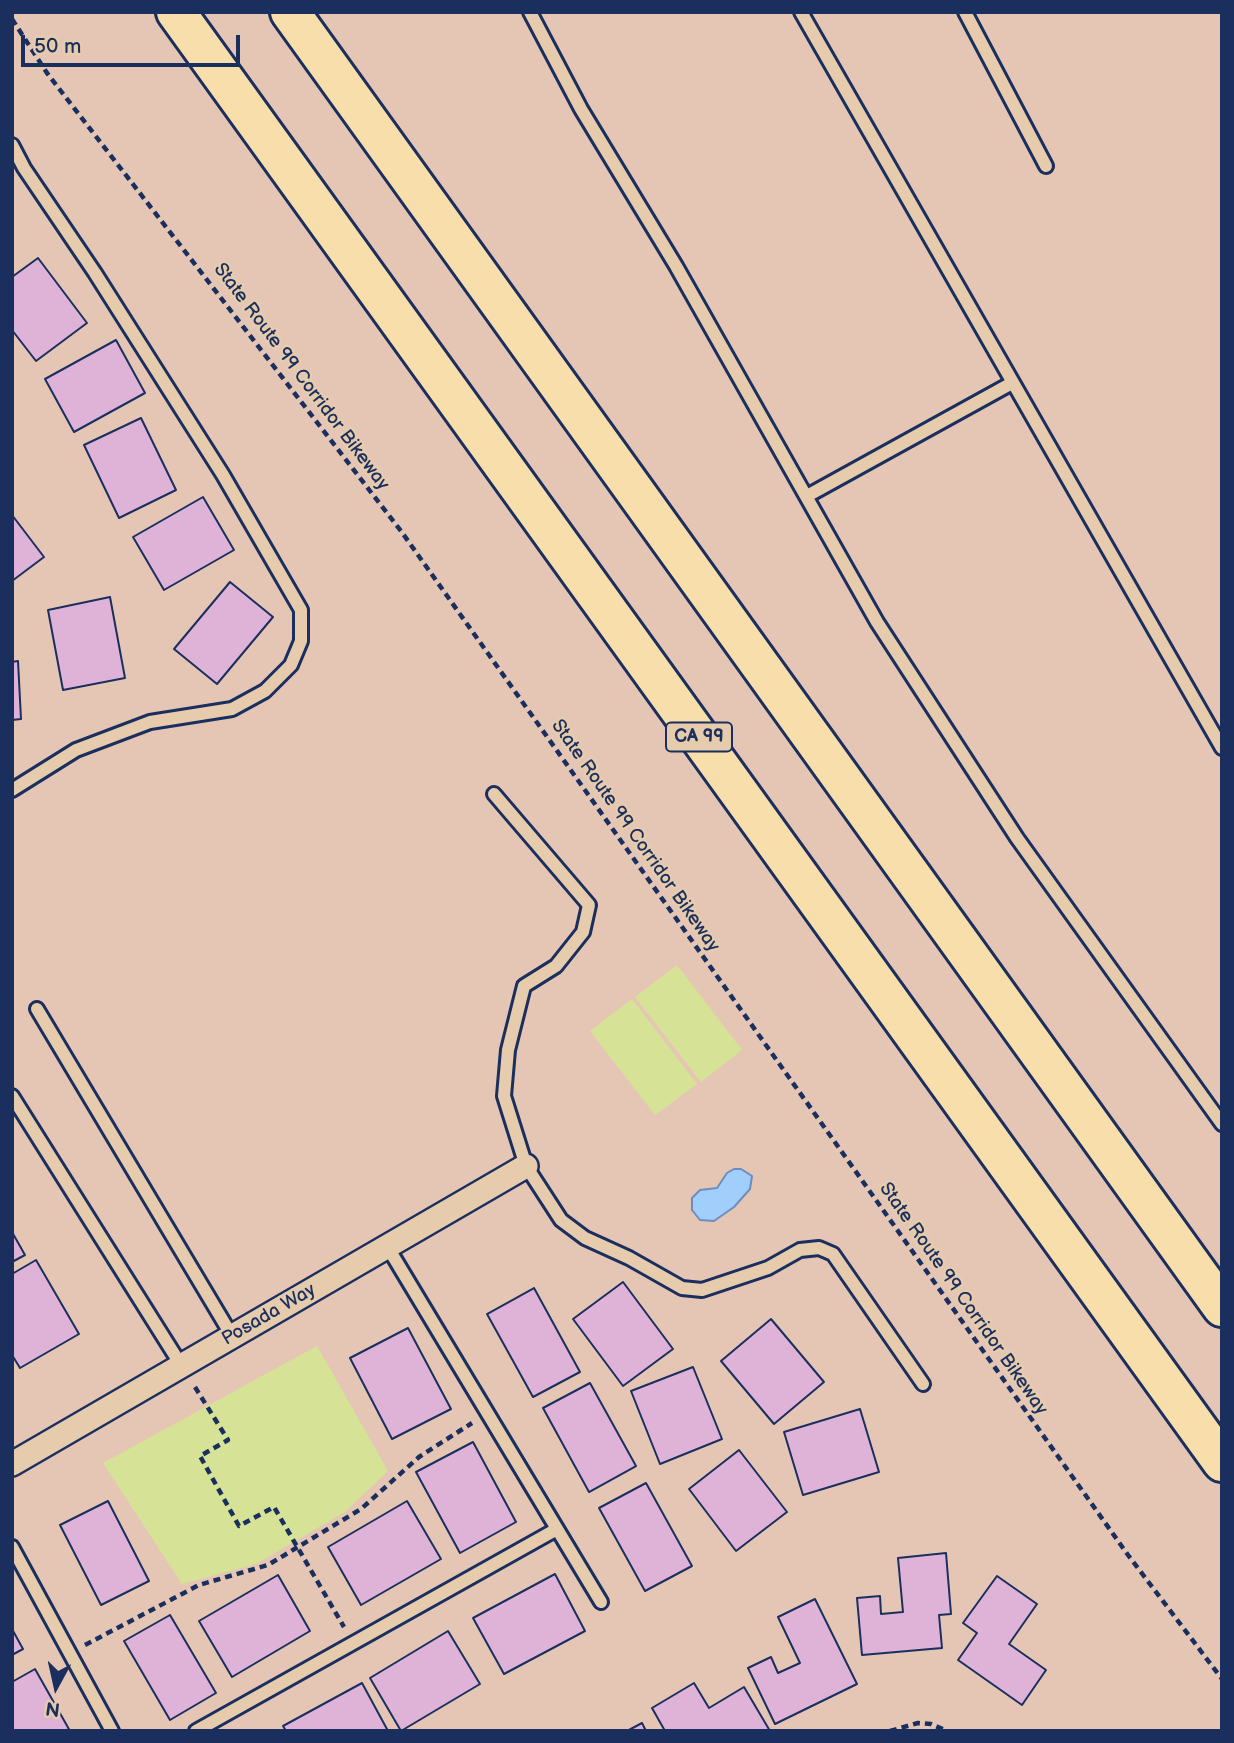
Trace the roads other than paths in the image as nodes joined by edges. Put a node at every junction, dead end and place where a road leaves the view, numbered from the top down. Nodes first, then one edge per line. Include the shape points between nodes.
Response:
1 (176, 12) edge
2 (290, 12) edge
3 (530, 12) edge
4 (801, 12) edge
5 (965, 12) edge
6 (13, 150) edge
7 (1046, 166) dead end
8 (1012, 383) junction
9 (807, 496) junction
10 (1222, 748) edge
11 (12, 790) edge
12 (494, 794) dead end
13 (37, 1009) dead end
14 (12, 1096) edge
15 (1222, 1124) edge
16 (526, 1166) junction
17 (387, 1246) junction
18 (1222, 1307) edge
19 (232, 1336) junction
20 (181, 1365) junction
21 (923, 1384) dead end
22 (1222, 1462) edge
23 (12, 1464) edge
24 (557, 1529) junction
25 (12, 1547) edge
26 (601, 1602) dead end
27 (112, 1731) edge
28 (196, 1731) edge

1 - 22 highway, CA 99
2 - 18 highway
3 - 9 lane via 581,109
4 - 8 lane
5 - 7 lane
6 - 11 lane via 223,475 301,610 301,642 291,665 265,691 232,709 150,722 76,750
8 - 9 lane
8 - 10 lane
9 - 15 lane via 877,622 961,755
12 - 16 lane via 589,905 583,932 556,966 524,986 508,1050 504,1096
13 - 19 lane
14 - 20 lane
16 - 17 street, Posada Way
16 - 21 lane via 561,1220 585,1238 682,1288 702,1290 768,1268 800,1251 819,1248 833,1254
17 - 19 street, Posada Way
17 - 24 lane
19 - 20 street, Posada Way
20 - 23 street, Posada Way
24 - 26 lane
24 - 28 lane
25 - 27 lane

